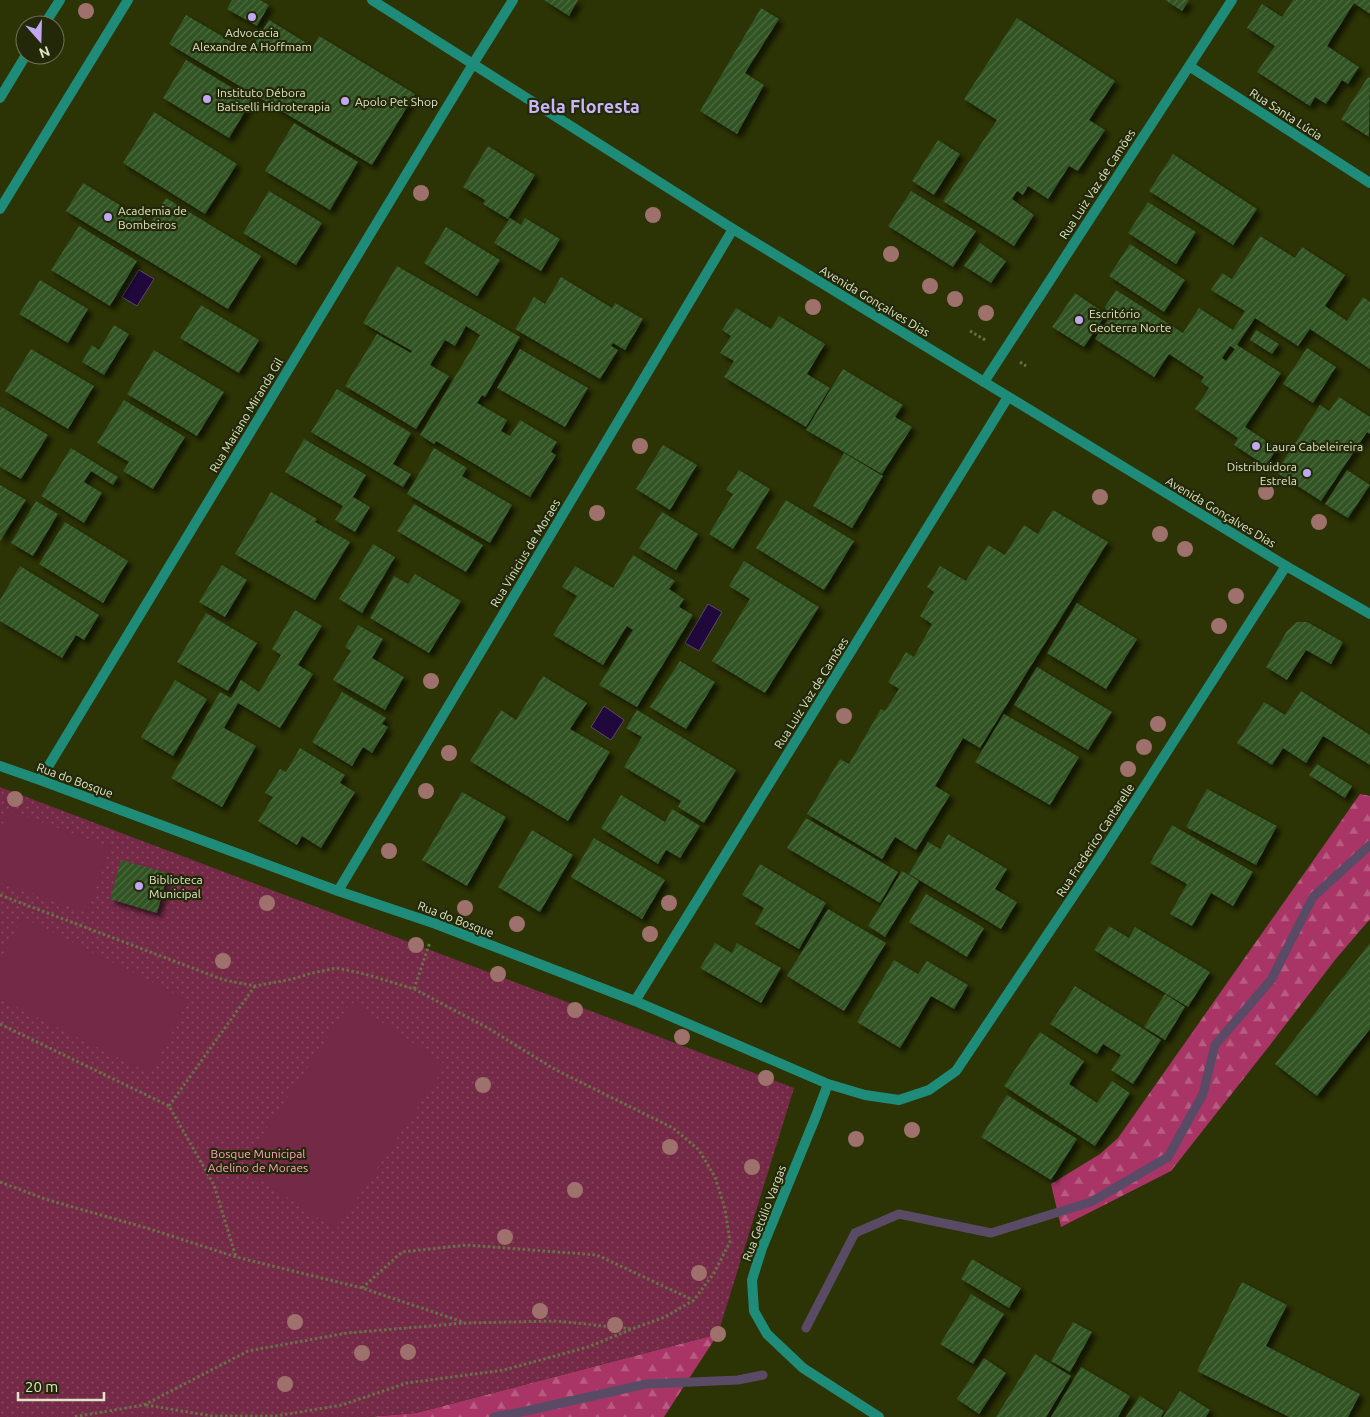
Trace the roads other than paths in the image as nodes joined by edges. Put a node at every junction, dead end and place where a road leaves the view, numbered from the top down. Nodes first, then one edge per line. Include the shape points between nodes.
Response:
1 (60, 0) edge
2 (128, 0) edge
3 (372, 0) edge
4 (513, 0) edge
5 (1232, 0) edge
6 (50, 15) edge
7 (473, 64) junction
8 (20, 65) edge
9 (1189, 66) junction
10 (0, 98) edge
11 (1370, 183) edge
12 (0, 209) edge
13 (732, 229) junction
14 (984, 382) junction
15 (1008, 397) junction
16 (1286, 566) junction
17 (1370, 614) edge
18 (0, 766) edge
19 (40, 780) junction
20 (338, 891) junction
21 (635, 1002) junction
22 (828, 1084) junction
23 (899, 1100) joint
24 (879, 1417) edge

1 - 6 street
2 - 12 street
3 - 7 street, Avenida Gonçalves Dias
4 - 7 street, Rua Mariano Miranda Gil
5 - 9 street, Rua Luiz Vaz de Camões
7 - 13 street, Avenida Gonçalves Dias
7 - 19 street, Rua Mariano Miranda Gil
8 - 10 street
9 - 11 street, Rua Santa Lúcia
9 - 14 street, Rua Luiz Vaz de Camões
13 - 14 street, Avenida Gonçalves Dias
13 - 20 street, Rua Vinicius de Moraes
14 - 15 street, Avenida Gonçalves Dias
15 - 16 street, Avenida Gonçalves Dias
15 - 21 street, Rua Luiz Vaz de Camões
16 - 17 street, Avenida Gonçalves Dias
16 - 23 street, Rua Frederico Cantarelle via 1100,856 956,1071 929,1090
18 - 19 street, Rua do Bosque
19 - 20 street, Rua do Bosque
20 - 21 street, Rua do Bosque via 436,924
21 - 22 street, Rua do Bosque
22 - 23 street, Rua do Bosque via 865,1095
22 - 24 street, Rua Getúlio Vargas via 759,1256 752,1280 754,1311 767,1334 803,1368

